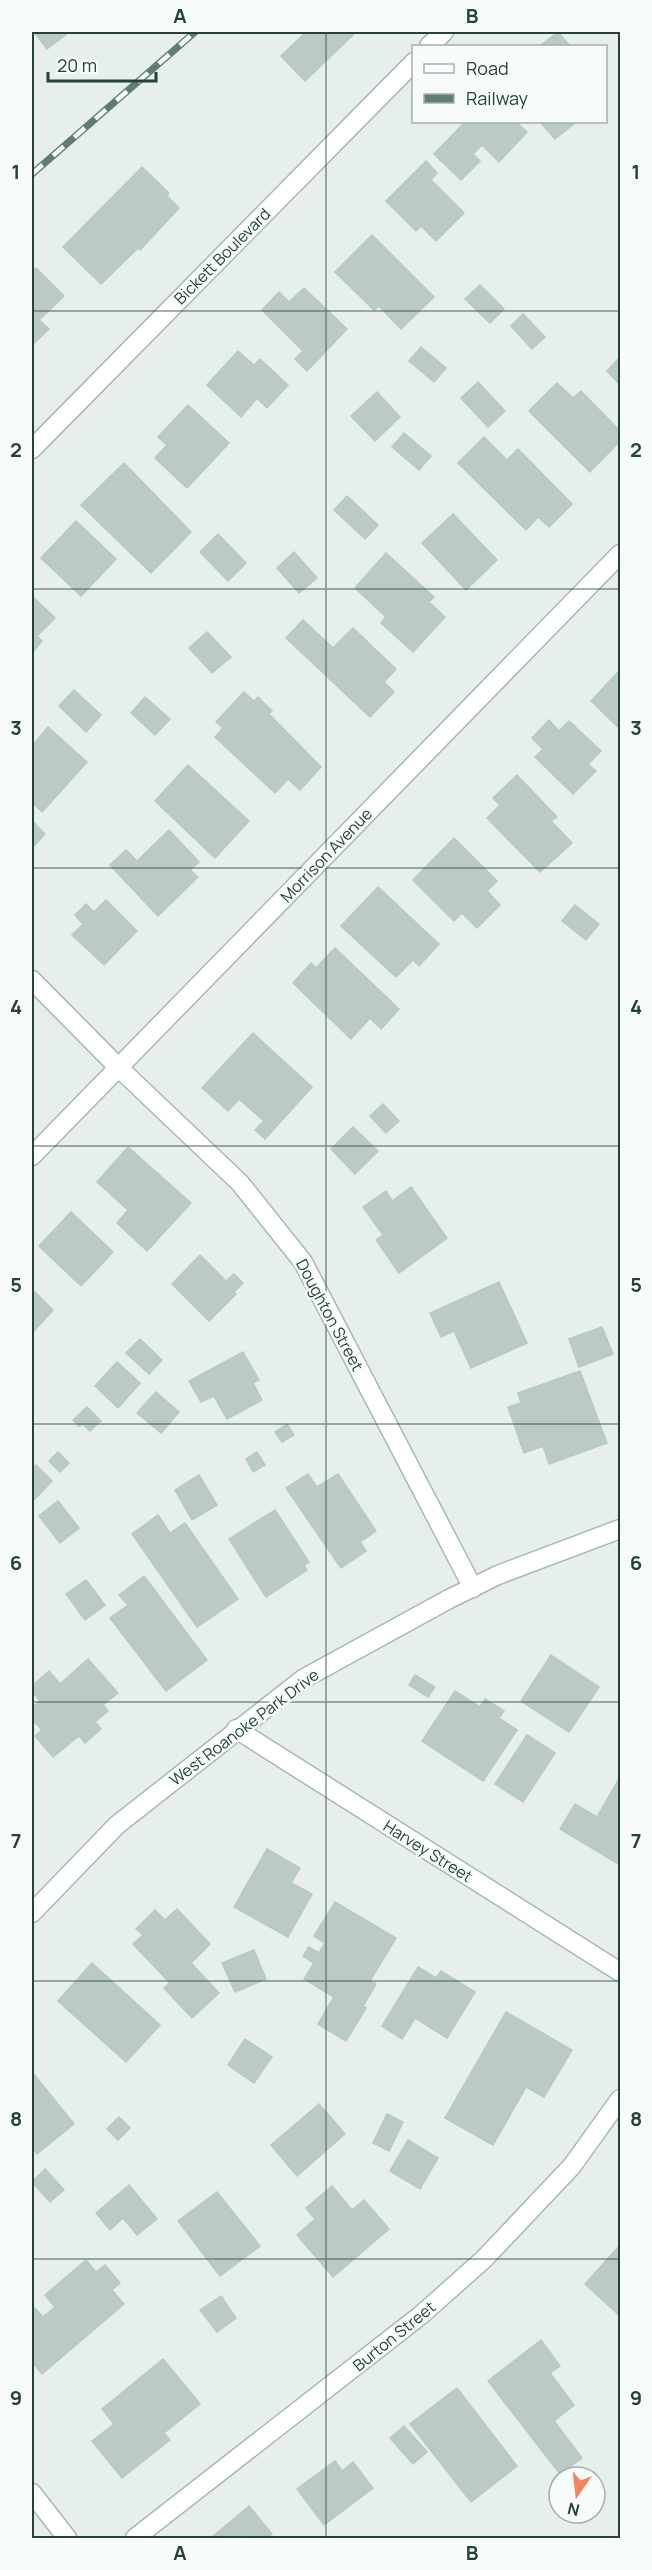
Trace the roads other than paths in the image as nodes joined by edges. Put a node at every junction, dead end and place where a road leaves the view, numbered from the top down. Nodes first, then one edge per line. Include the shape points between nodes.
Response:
1 (444, 32) edge
2 (430, 45) edge
3 (412, 64) edge
4 (32, 449) edge
5 (621, 554) edge
6 (32, 980) edge
7 (118, 1067) junction
8 (32, 1156) edge
9 (621, 1529) edge
10 (473, 1588) junction
11 (236, 1729) junction
12 (32, 1913) edge
13 (621, 1972) edge
14 (621, 2099) edge
15 (33, 2498) edge
16 (67, 2538) edge
17 (135, 2538) edge

1 - 2 street
3 - 4 street, Bickett Boulevard
5 - 7 street, Morrison Avenue
6 - 7 street, Doughton Street
7 - 8 street, Morrison Avenue
7 - 10 street, Doughton Street via 240,1183 303,1262
9 - 10 street, West Roanoke Park Drive
10 - 11 street, West Roanoke Park Drive via 303,1679
11 - 12 street, West Roanoke Park Drive via 117,1825
11 - 13 street, Harvey Street
14 - 17 street, Burton Street via 572,2166 484,2259 421,2315
15 - 16 street

